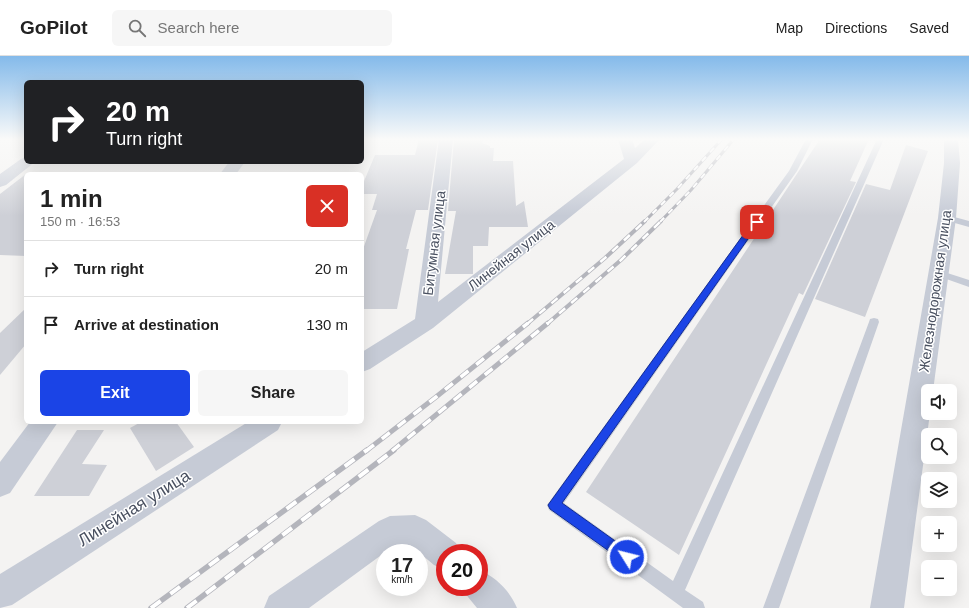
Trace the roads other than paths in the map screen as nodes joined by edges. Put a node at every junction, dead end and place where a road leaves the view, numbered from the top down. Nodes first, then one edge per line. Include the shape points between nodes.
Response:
1 (22, 165) edge
2 (443, 165) edge
3 (626, 165) edge
4 (797, 165) edge
5 (869, 165) edge
6 (960, 165) edge
7 (0, 182) edge
8 (947, 218) junction
9 (969, 224) edge
10 (938, 273) junction
11 (969, 284) edge
12 (874, 322) dead end
13 (425, 323) junction
14 (364, 362) edge
15 (44, 424) edge
16 (266, 424) edge
17 (0, 484) edge
18 (436, 547) edge
19 (676, 592) junction
20 (0, 593) edge
21 (488, 595) edge
22 (281, 608) edge
23 (500, 608) edge
24 (698, 608) edge
25 (771, 608) edge
26 (886, 608) edge

1 - 7 street
2 - 13 street, Битумная улица
3 - 13 street, Линейная улица
4 - 19 lane via 554,505
5 - 19 lane
6 - 8 street, Железнодорожная улица
8 - 9 lane
8 - 10 street, Железнодорожная улица
10 - 11 lane
10 - 26 street, Железнодорожная улица
12 - 25 lane
13 - 14 street, Линейная улица
15 - 17 street
16 - 20 street, Линейная улица
18 - 22 street via 415,530 390,531
19 - 24 lane
21 - 23 street

